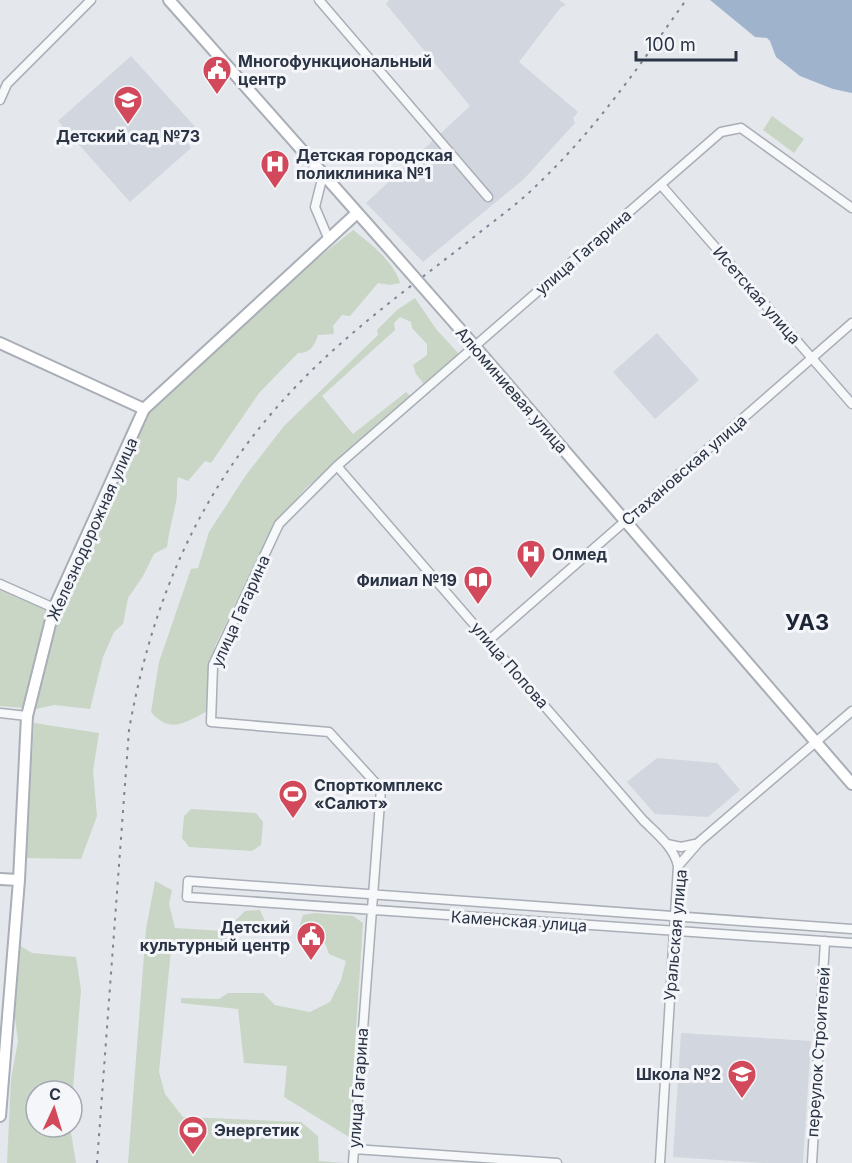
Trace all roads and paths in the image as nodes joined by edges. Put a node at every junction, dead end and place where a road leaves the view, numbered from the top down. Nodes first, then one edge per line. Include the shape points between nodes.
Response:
1 (91, 0) edge
2 (169, 0) edge
3 (319, 0) edge
4 (3, 83) edge
5 (0, 100) edge
6 (323, 175) junction
7 (661, 185) junction
8 (489, 197) dead end
9 (852, 208) edge
10 (357, 213) junction
11 (329, 240) junction
12 (852, 323) edge
13 (0, 343) edge
14 (474, 346) junction
15 (813, 358) junction
16 (852, 404) edge
17 (144, 409) junction
18 (337, 466) junction
19 (625, 522) junction
20 (0, 584) edge
21 (54, 608) junction
22 (489, 640) junction
23 (852, 711) edge
24 (0, 714) edge
25 (27, 716) junction
26 (814, 742) junction
27 (852, 784) edge
28 (699, 842) junction
29 (667, 844) junction
30 (678, 866) junction
31 (0, 879) edge
32 (19, 880) junction
33 (373, 894) junction
34 (371, 910) junction
35 (674, 915) junction
36 (852, 928) edge
37 (673, 931) junction
38 (825, 941) junction
39 (852, 943) edge
40 (0, 1116) edge
41 (354, 1149) junction
42 (353, 1163) edge
43 (557, 1163) edge
44 (660, 1163) edge
45 (812, 1163) edge

1 - 4 street
2 - 6 street, Алюминиевая улица
3 - 8 street
4 - 5 street
6 - 10 street, Алюминиевая улица
6 - 11 street via 315,207
7 - 9 street, улица Гагарина via 721,132 741,128
7 - 14 street, улица Гагарина
7 - 15 street, Исетская улица
10 - 11 street, Железнодорожная улица
10 - 14 street, Алюминиевая улица, bridge
11 - 17 street, Железнодорожная улица
12 - 15 street, Стахановская улица
13 - 17 street
14 - 18 street, улица Гагарина
14 - 19 street, Алюминиевая улица
15 - 16 street, Исетская улица
15 - 19 street, Стахановская улица
17 - 21 street, Железнодорожная улица
18 - 22 street, улица Попова
18 - 33 street, улица Гагарина via 279,524 213,665 212,722 329,732 381,789
19 - 22 street, Стахановская улица
19 - 26 street, Алюминиевая улица
20 - 21 street
21 - 25 street, Железнодорожная улица
22 - 29 street, улица Попова
23 - 26 street, Уральская улица
24 - 25 street
25 - 32 street, Железнодорожная улица
26 - 27 street, Алюминиевая улица
26 - 28 street, Уральская улица
28 - 29 street via 687,846
28 - 30 street, Уральская улица
29 - 30 street, улица Попова
30 - 35 street, Уральская улица
31 - 32 street
32 - 40 street, Железнодорожная улица
33 - 34 street, улица Гагарина
33 - 34 street, Каменская улица via 188,881 186,897
33 - 35 street, Каменская улица
34 - 37 street, Каменская улица
34 - 41 street, улица Гагарина
35 - 36 street, Каменская улица
35 - 37 street, Уральская улица
37 - 38 street, Каменская улица
37 - 44 street, Уральская улица
38 - 39 street, Каменская улица
38 - 45 street, переулок Строителей
41 - 42 street, улица Гагарина
41 - 43 street

